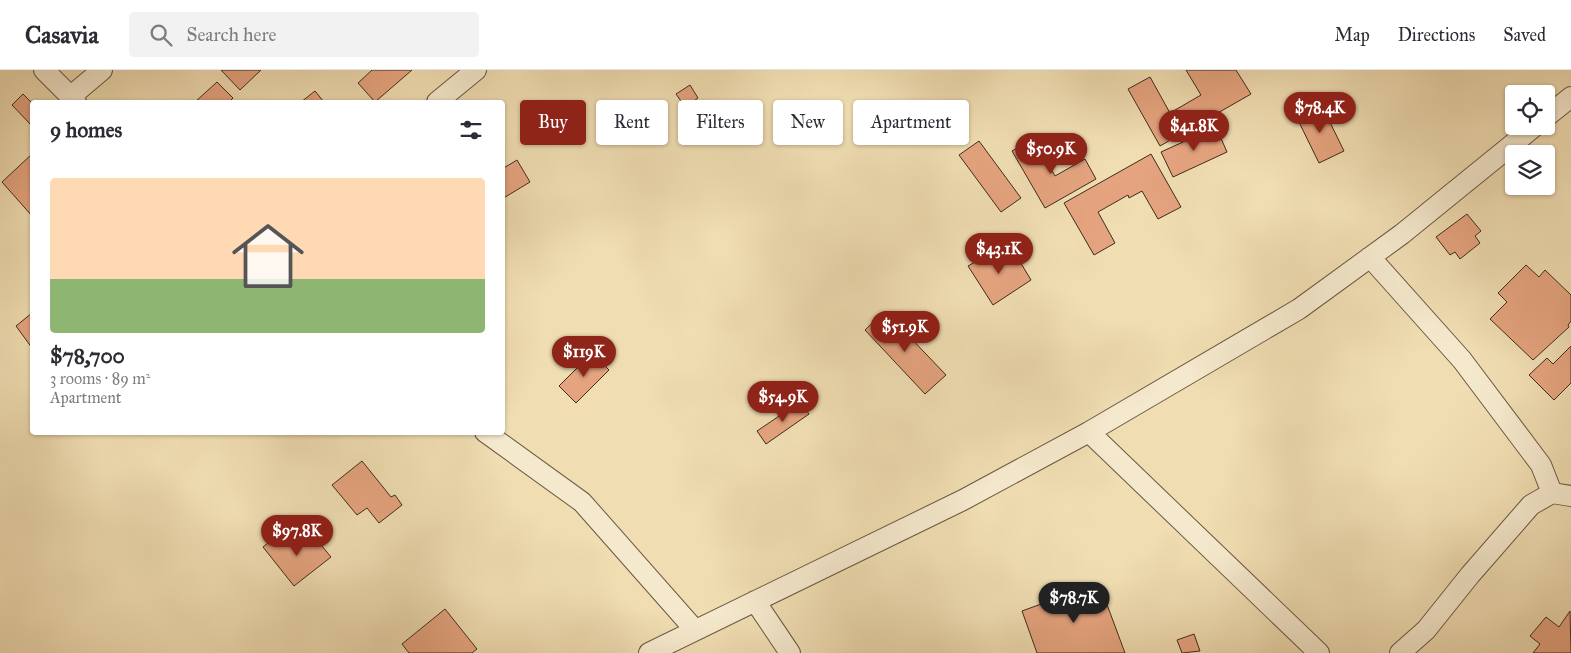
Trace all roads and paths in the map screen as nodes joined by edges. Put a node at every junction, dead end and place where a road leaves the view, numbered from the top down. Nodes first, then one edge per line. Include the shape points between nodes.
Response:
1 (44, 70) edge
2 (102, 70) edge
3 (476, 70) edge
4 (1571, 97) edge
5 (73, 100) edge
6 (439, 100) edge
7 (1555, 110) edge
8 (1524, 135) edge
9 (1370, 258) junction
10 (1089, 432) junction
11 (489, 435) edge
12 (1561, 495) edge
13 (755, 601) junction
14 (695, 630) junction
15 (649, 653) edge
16 (790, 653) edge
17 (1319, 653) edge
18 (1400, 653) edge

1 - 5 street
2 - 5 street
3 - 6 street
4 - 7 street
8 - 9 street
9 - 10 street via 1299,309
9 - 12 street via 1462,360
10 - 13 street via 964,500
10 - 17 street
11 - 14 street via 582,502
12 - 18 street via 1531,505 1426,630
13 - 14 street
13 - 16 street
14 - 15 street

